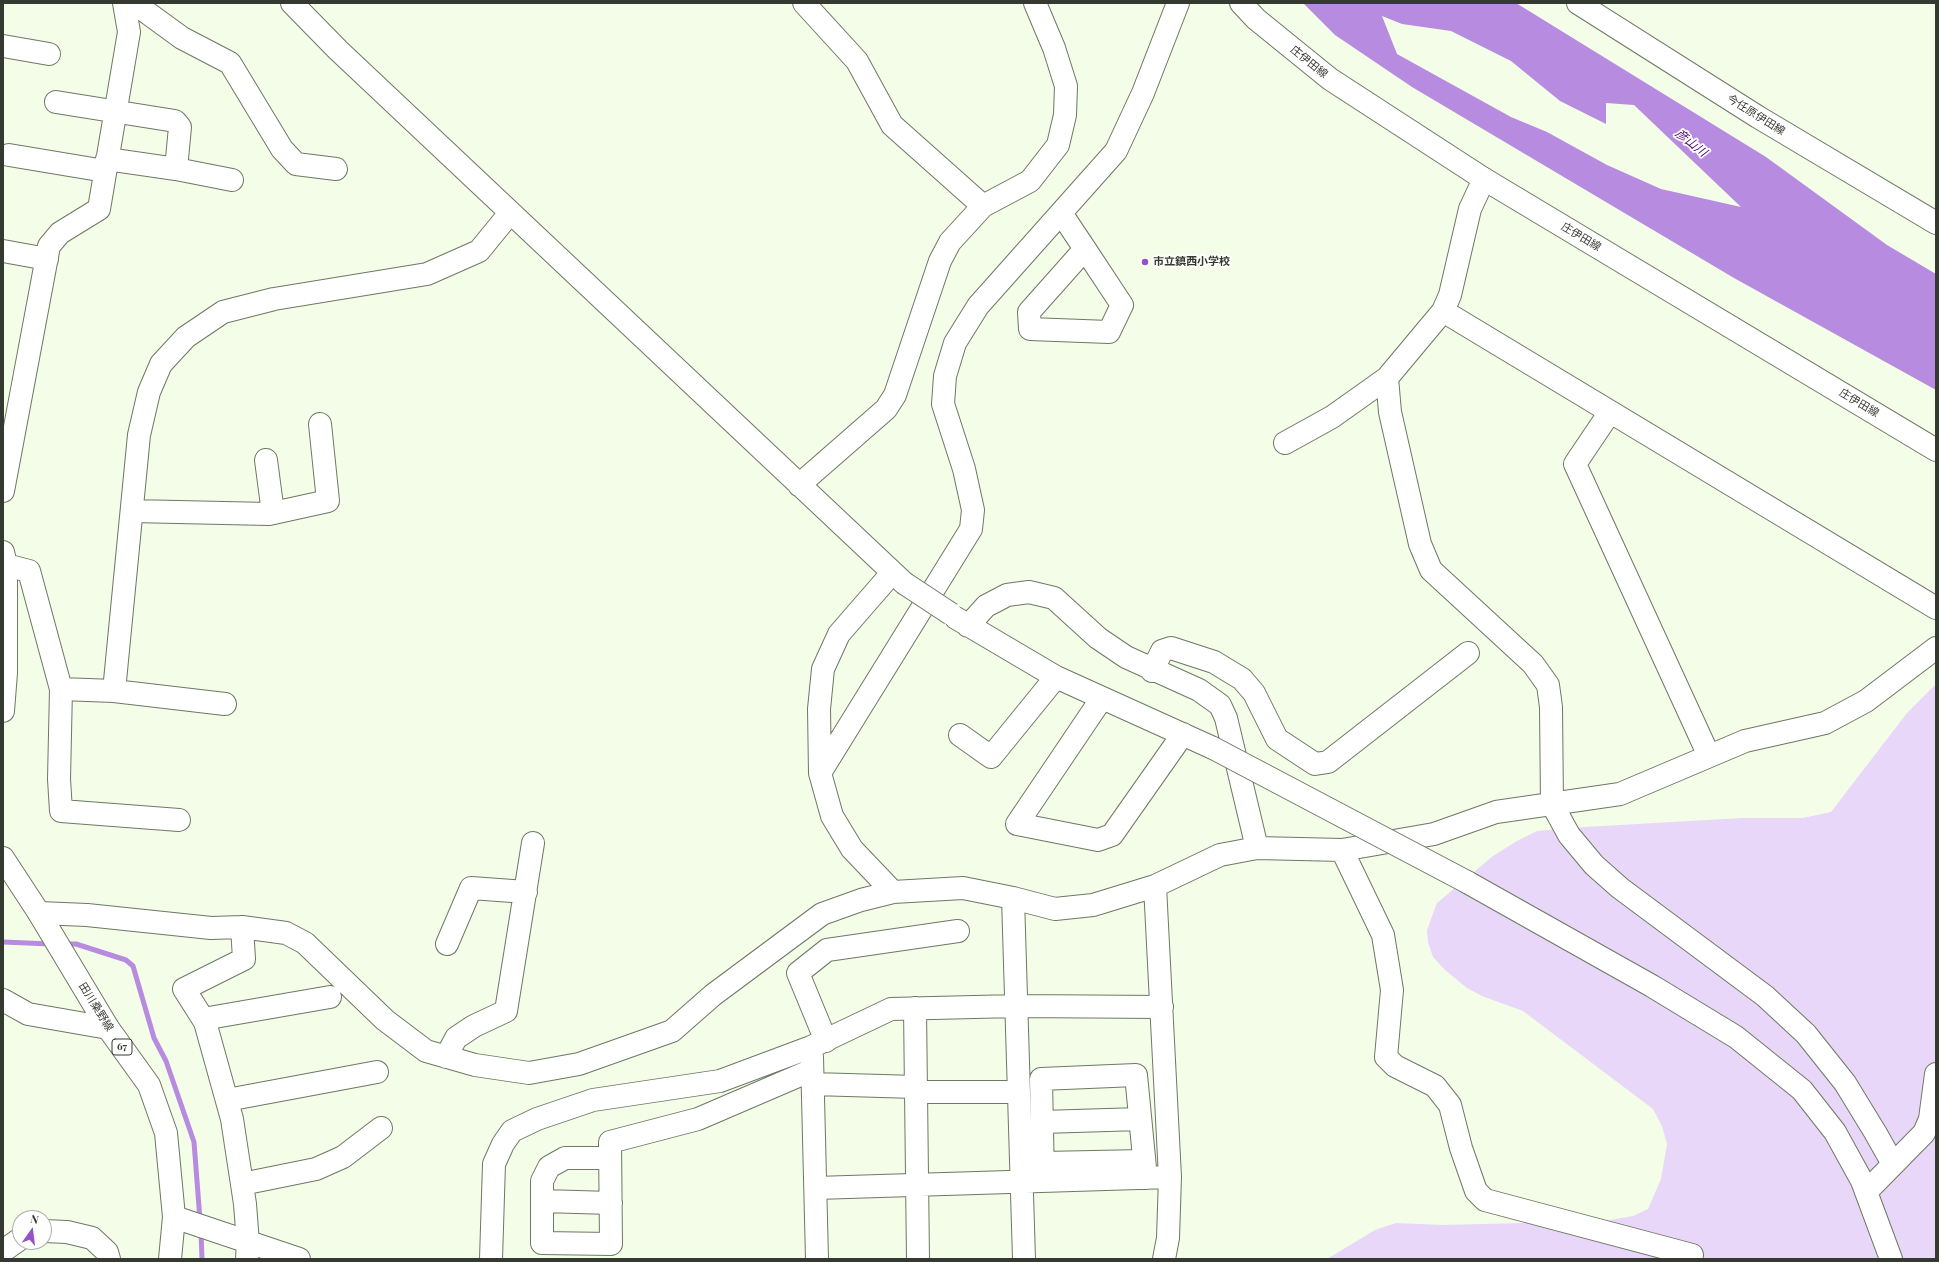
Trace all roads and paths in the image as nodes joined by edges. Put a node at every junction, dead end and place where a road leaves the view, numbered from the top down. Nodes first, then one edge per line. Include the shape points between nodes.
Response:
1 (124, 3) edge
2 (134, 3) edge
3 (292, 3) edge
4 (804, 3) edge
5 (1035, 3) edge
6 (1178, 3) edge
7 (1241, 3) edge
8 (1578, 3) edge
9 (3, 46) edge
10 (49, 54) dead end
11 (56, 102) dead end
12 (115, 112) junction
13 (9, 155) dead end
14 (106, 165) junction
15 (176, 169) junction
16 (336, 169) dead end
17 (1484, 179) junction
18 (232, 180) dead end
19 (983, 206) junction
20 (510, 213) junction
21 (1061, 213) junction
22 (1936, 223) edge
23 (1085, 249) junction
24 (3, 251) edge
25 (47, 259) junction
26 (1443, 311) junction
27 (1387, 378) junction
28 (1610, 412) junction
29 (320, 424) dead end
30 (1285, 443) dead end
31 (1936, 450) edge
32 (266, 460) dead end
33 (5, 467) edge
34 (799, 485) junction
35 (3, 491) edge
36 (132, 511) junction
37 (273, 513) junction
38 (5, 558) edge
39 (898, 578) junction
40 (1936, 608) edge
41 (959, 620) junction
42 (1936, 648) edge
43 (1468, 653) dead end
44 (1152, 670) junction
45 (1056, 677) junction
46 (61, 689) junction
47 (114, 692) junction
48 (1102, 698) junction
49 (225, 704) dead end
50 (3, 711) edge
51 (1183, 734) junction
52 (960, 735) dead end
53 (1709, 756) junction
54 (820, 773) junction
55 (1552, 804) junction
56 (179, 820) dead end
57 (533, 844) dead end
58 (1257, 848) junction
59 (1342, 850) junction
60 (3, 858) edge
61 (1155, 886) junction
62 (526, 892) junction
63 (893, 892) junction
64 (1013, 898) junction
65 (39, 913) junction
66 (242, 927) junction
67 (958, 931) dead end
68 (447, 944) dead end
69 (330, 997) dead end
70 (3, 1000) edge
71 (1016, 1006) junction
72 (1162, 1007) junction
73 (915, 1008) junction
74 (203, 1019) junction
75 (108, 1028) junction
76 (819, 1044) junction
77 (446, 1057) junction
78 (377, 1072) dead end
79 (1936, 1074) edge
80 (812, 1077) junction
81 (916, 1090) junction
82 (1019, 1092) junction
83 (227, 1100) junction
84 (1140, 1119) junction
85 (1042, 1122) junction
86 (381, 1128) dead end
87 (610, 1158) junction
88 (1893, 1164) junction
89 (1145, 1170) junction
90 (1043, 1172) junction
91 (1170, 1177) junction
92 (1022, 1182) junction
93 (242, 1184) junction
94 (917, 1185) junction
95 (816, 1188) junction
96 (1866, 1192) junction
97 (542, 1201) junction
98 (611, 1203) junction
99 (174, 1217) junction
100 (52, 1231) edge
101 (12, 1245) edge
102 (3, 1251) edge
103 (248, 1251) edge
104 (1692, 1255) dead end
105 (109, 1259) edge
106 (170, 1259) edge
107 (298, 1259) edge
108 (491, 1259) edge
109 (817, 1259) edge
110 (918, 1259) edge
111 (1024, 1259) edge
112 (1164, 1259) edge
113 (1891, 1259) edge

1 - 12 street via 129,32
2 - 16 street via 182,38 230,63 282,149 296,164
3 - 20 street
4 - 19 street via 857,61 892,125
5 - 19 street via 1054,48 1066,86 1065,115 1058,145 1030,181
6 - 21 street via 1143,93 1116,151
7 - 17 street, 庄伊田線 via 1256,19 1330,79
8 - 22 street, 今任原伊田線 via 1758,117
9 - 10 street
11 - 12 street
12 - 14 street
12 - 15 street via 175,122 180,127
13 - 14 street
14 - 15 street
14 - 25 street via 99,209 60,233 49,246
15 - 18 street
17 - 26 street via 1470,209 1450,295
17 - 31 street, 庄伊田線
19 - 34 street via 950,242 940,261 895,395 886,409
20 - 34 street
20 - 36 street via 479,251 427,274 274,299 223,312 186,336 161,364 149,392 139,435
21 - 23 street
21 - 54 street via 978,306 955,343 945,376 943,404 964,469 973,510 971,529
23 - 23 street via 1122,305 1109,332 1030,329 1029,312
24 - 25 street
25 - 33 street
26 - 27 street
26 - 28 street
27 - 30 street via 1332,417
27 - 55 street via 1390,412 1420,544 1431,570 1533,664 1548,685 1551,707
28 - 40 street
28 - 53 street via 1575,464
29 - 37 street via 328,500
32 - 37 street
33 - 35 street
34 - 39 street
36 - 37 street
36 - 47 street
38 - 46 street via 29,571
38 - 50 street via 6,673
39 - 41 street, bridge
39 - 54 street via 839,634 823,668 819,709
41 - 44 street via 1007,595 1029,592 1054,598 1098,638 1126,657
41 - 45 street
42 - 53 street via 1866,701 1825,723 1745,741
43 - 44 street via 1328,762 1315,764 1278,739 1254,693 1242,679 1214,662 1171,648 1162,652
44 - 58 street via 1199,690 1220,705 1226,718
45 - 48 street
45 - 52 street via 991,758
46 - 47 street
46 - 56 street via 61,811
47 - 49 street
48 - 51 street
48 - 51 street via 1017,824 1098,840 1112,835
51 - 96 street, bridge via 1467,882 1652,986 1736,1037 1802,1090 1834,1132
53 - 55 street via 1620,794
54 - 63 street via 832,816 852,849
55 - 59 street via 1496,812 1434,834
55 - 88 street via 1569,836 1604,874 1765,996 1806,1034 1845,1083
57 - 62 street
58 - 59 street
58 - 61 street via 1220,855
59 - 104 street via 1383,936 1392,990 1386,1058 1395,1066 1435,1086 1450,1105 1461,1148 1476,1190 1485,1200
60 - 65 street, 田川桑野線 / 67
61 - 64 street via 1094,906 1056,909
61 - 72 street
62 - 68 street via 471,888
62 - 77 street via 506,1011 474,1026 456,1038
63 - 64 street via 963,888
63 - 77 street via 822,914 713,995 672,1031 578,1064 528,1073 475,1065
64 - 71 street
65 - 66 street via 211,928
65 - 75 street, 田川桑野線 / 67
66 - 74 street via 244,959 184,990
66 - 77 street via 286,933 305,943 385,1020 426,1051
67 - 76 street via 827,950 798,973
69 - 74 street
70 - 75 street via 28,1014
71 - 72 street
71 - 73 street
71 - 82 street
72 - 91 street
73 - 76 street via 891,1009
73 - 81 street
74 - 83 street
75 - 99 street, 田川桑野線 / 67 via 149,1085 166,1133
76 - 80 street
76 - 108 street via 720,1081 593,1100 537,1119 512,1131 494,1164
78 - 83 street
79 - 88 street via 1930,1118 1924,1132
80 - 81 street
80 - 87 street via 698,1119 610,1142
80 - 95 street
81 - 82 street
81 - 94 street
82 - 92 street
83 - 93 street
84 - 85 street
84 - 85 street via 1136,1075 1041,1079
84 - 89 street
85 - 90 street
86 - 93 street via 343,1157 316,1169
87 - 97 street via 565,1158 549,1167 542,1181
87 - 98 street
88 - 96 street
89 - 90 street
89 - 91 street
90 - 92 street
91 - 112 street via 1168,1238
92 - 94 street
92 - 111 street
93 - 103 street
94 - 95 street
94 - 110 street
95 - 109 street
96 - 113 street
97 - 98 street
97 - 98 street via 542,1243 612,1244
99 - 103 street
99 - 106 street, 田川桑野線 / 67
100 - 105 street via 92,1238 107,1252
101 - 102 street
103 - 107 street

